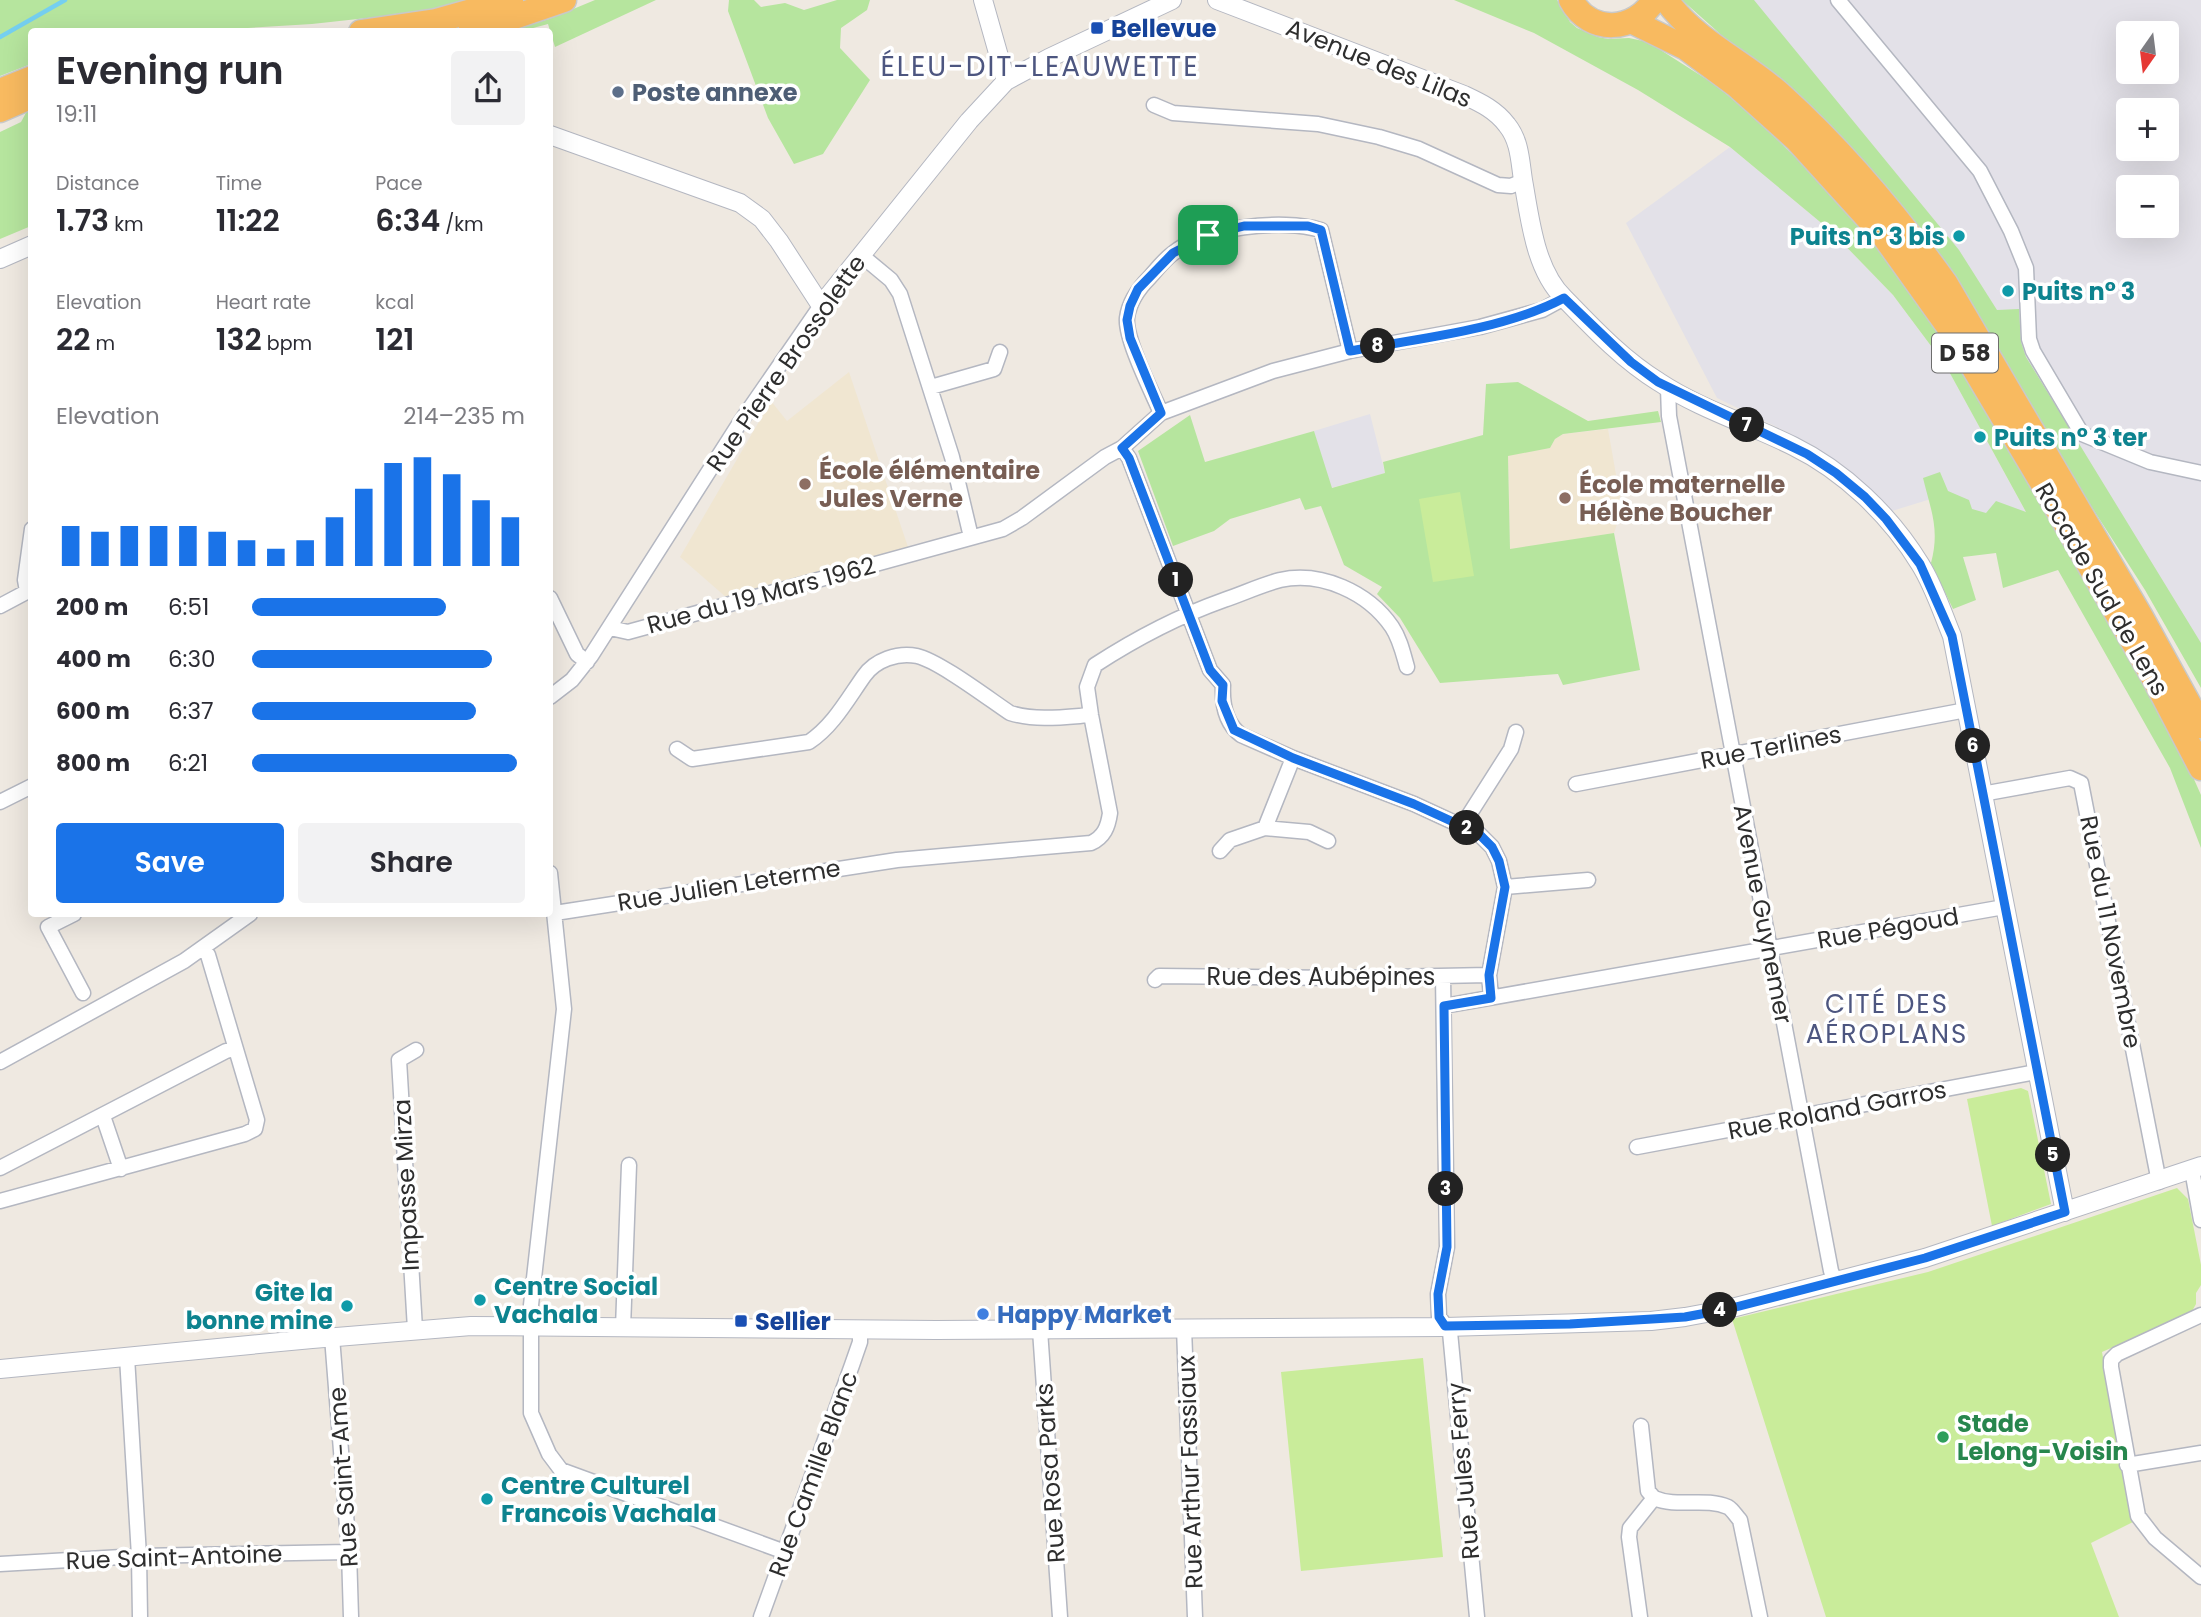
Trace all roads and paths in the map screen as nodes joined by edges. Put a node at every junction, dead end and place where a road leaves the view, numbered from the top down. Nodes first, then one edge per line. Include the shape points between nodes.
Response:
1 (511, 0) edge
2 (564, 0) edge
3 (984, 0) edge
4 (1217, 0) edge
5 (1571, 0) edge
6 (1654, 0) edge
7 (1666, 0) edge
8 (1838, 0) edge
9 (1161, 2) edge
10 (1633, 22) junction
11 (388, 28) edge
12 (482, 28) edge
13 (996, 46) junction
14 (1036, 65) junction
15 (28, 80) edge
16 (1006, 81) junction
17 (0, 91) edge
18 (28, 98) edge
19 (1154, 105) dead end
20 (0, 110) edge
21 (553, 136) edge
22 (1523, 181) junction
23 (28, 247) edge
24 (861, 255) junction
25 (0, 259) edge
26 (1564, 298) junction
27 (822, 304) junction
28 (1350, 351) junction
29 (1000, 352) dead end
30 (931, 387) junction
31 (1668, 388) junction
32 (1161, 413) junction
33 (1122, 448) junction
34 (2201, 473) edge
35 (971, 537) junction
36 (28, 558) edge
37 (28, 588) edge
38 (28, 591) edge
39 (553, 604) edge
40 (0, 606) edge
41 (1189, 613) junction
42 (610, 628) junction
43 (587, 662) junction
44 (1407, 667) dead end
45 (553, 695) edge
46 (1966, 709) junction
47 (1091, 715) junction
48 (2201, 726) edge
49 (1516, 732) dead end
50 (677, 749) dead end
51 (1732, 754) junction
52 (1293, 758) junction
53 (2201, 768) edge
54 (1576, 784) dead end
55 (28, 788) edge
56 (1982, 794) junction
57 (0, 802) edge
58 (1462, 826) junction
59 (1265, 828) junction
60 (1328, 841) dead end
61 (1220, 852) dead end
62 (1588, 880) dead end
63 (1505, 887) junction
64 (553, 897) edge
65 (2004, 907) junction
66 (555, 913) junction
67 (68, 917) edge
68 (246, 917) edge
69 (203, 948) junction
70 (1770, 950) junction
71 (1489, 975) junction
72 (1443, 976) junction
73 (1155, 981) dead end
74 (83, 993) dead end
75 (1491, 998) junction
76 (1444, 1006) junction
77 (235, 1049) junction
78 (416, 1050) dead end
79 (0, 1062) edge
80 (2036, 1072) junction
81 (103, 1116) junction
82 (1803, 1117) junction
83 (1637, 1147) dead end
84 (629, 1165) dead end
85 (0, 1168) edge
86 (2196, 1168) edge
87 (121, 1169) junction
88 (2160, 1182) junction
89 (0, 1201) edge
90 (2065, 1212) junction
91 (2201, 1220) edge
92 (1835, 1280) junction
93 (2201, 1315) edge
94 (530, 1326) junction
95 (1445, 1326) junction
96 (623, 1328) junction
97 (1184, 1328) junction
98 (415, 1329) junction
99 (860, 1330) junction
100 (1040, 1330) junction
101 (332, 1337) junction
102 (127, 1357) junction
103 (0, 1370) edge
104 (1641, 1426) dead end
105 (2201, 1453) edge
106 (2127, 1465) junction
107 (1654, 1498) junction
108 (349, 1552) junction
109 (785, 1552) junction
110 (139, 1556) junction
111 (0, 1564) edge
112 (2201, 1577) edge
113 (140, 1617) edge
114 (351, 1617) edge
115 (761, 1617) edge
116 (1060, 1617) edge
117 (1195, 1617) edge
118 (1477, 1617) edge
119 (1640, 1617) edge
120 (1760, 1617) edge

1 - 11 highway via 436,21
2 - 12 highway
3 - 13 street
4 - 22 street, Avenue des Lilas via 1492,109 1518,143
5 - 10 highway via 1584,16 1599,24
6 - 10 highway
7 - 48 highway, Rocade Sud de Lens / D 58 via 1699,37 1743,64 1817,128 1911,236 1946,284
8 - 34 street via 1980,171 2026,268 2033,351 2077,429 2150,462
9 - 14 street, Rue Pierre Brossolette
10 - 53 highway, Rocade Sud de Lens / D 58 via 1686,48 1737,85 1796,139 1883,235 1960,345 2135,645
13 - 14 street via 1013,60
13 - 16 street
14 - 16 street, Rue Pierre Brossolette
15 - 17 highway
16 - 24 street, Rue Pierre Brossolette
18 - 20 highway
19 - 22 street via 1173,113 1318,124 1419,149 1498,185
21 - 27 street via 740,203 762,219
22 - 26 street, Avenue des Lilas via 1541,265
23 - 25 street
24 - 27 street, Rue Pierre Brossolette
24 - 30 street via 900,293
26 - 28 street via 1542,310 1472,329
26 - 31 street, Avenue des Lilas via 1631,362
27 - 42 street, Rue Pierre Brossolette via 739,424
28 - 32 street via 1272,371
28 - 32 street via 1321,230 1244,226 1208,235 1173,253 1138,289 1127,320
29 - 30 street via 994,369
30 - 35 street
31 - 46 street, Avenue des Lilas via 1807,454 1836,473 1886,519 1920,564 1935,594 1952,636
31 - 51 street, Avenue Guynemer via 1669,416
32 - 33 street, Rue du 19 Mars 1962
33 - 35 street, Rue du 19 Mars 1962 via 1022,518
33 - 41 street
35 - 42 street, Rue du 19 Mars 1962 via 628,632
36 - 37 street
38 - 40 street
39 - 43 street via 577,654
41 - 44 street via 1280,580 1310,578 1338,584 1377,610 1400,644
41 - 47 street via 1095,665 1087,687
41 - 52 street via 1210,670 1223,685 1222,701 1234,730
42 - 43 street, Rue Pierre Brossolette
43 - 45 street, Rue Pierre Brossolette
46 - 51 street, Rue Terlines
46 - 56 street, Avenue des Lilas
47 - 50 street via 1022,717 932,662 901,656 868,669 825,732 808,742 692,759
47 - 66 street, Rue Julien Leterme via 1110,813 1108,827 1091,843 903,859
49 - 58 street
51 - 54 street, Rue Terlines
51 - 70 street, Avenue Guynemer
52 - 58 street
52 - 59 street
55 - 57 street
56 - 65 street, Avenue des Lilas
56 - 88 street, Rue du 11 Novembre via 2070,778 2081,783
58 - 63 street via 1492,847
59 - 60 street via 1309,832
59 - 61 street via 1230,840
62 - 63 street
63 - 71 street
64 - 66 street
65 - 70 street, Rue Pégoud
65 - 80 street, Avenue des Lilas
66 - 94 street via 564,1009
67 - 74 street via 48,926
68 - 69 street
69 - 77 street
69 - 79 street
70 - 75 street, Rue Pégoud
70 - 82 street, Avenue Guynemer
71 - 72 street, Rue des Aubépines
71 - 75 street
72 - 73 street, Rue des Aubépines via 1159,976
72 - 76 street, Rue Jules Ferry
75 - 76 street, Rue Pégoud
76 - 95 street, Rue Jules Ferry via 1447,1247 1438,1294 1439,1317
77 - 81 street
77 - 87 street via 257,1120 255,1129
78 - 98 street, Impasse Mirza via 399,1060
80 - 82 street, Rue Roland Garros
80 - 90 street, Avenue des Lilas
81 - 85 street
81 - 87 street
82 - 83 street, Rue Roland Garros
82 - 92 street, Avenue Guynemer
84 - 96 street
86 - 88 street
86 - 91 street
87 - 89 street
88 - 90 street
90 - 92 street via 1925,1258
92 - 95 street via 1685,1317
93 - 106 street via 2111,1360
94 - 96 street
94 - 98 street
94 - 109 street via 531,1413 561,1471
95 - 97 street
95 - 118 street, Rue Jules Ferry via 1450,1332
96 - 99 street
97 - 100 street
97 - 117 street, Rue Arthur Fassiaux
98 - 101 street
99 - 100 street
99 - 109 street, Rue Camille Blanc via 860,1342
100 - 116 street, Rue Rosa Parks
101 - 102 street
101 - 108 street, Rue Saint-Ame
102 - 103 street
102 - 110 street
104 - 107 street via 1648,1491
105 - 106 street
106 - 112 street via 2141,1522
107 - 119 street via 1630,1528
107 - 120 street via 1730,1508 1740,1520
108 - 110 street, Rue Saint-Antoine
108 - 114 street, Rue Saint-Ame
109 - 115 street, Rue Camille Blanc
110 - 111 street, Rue Saint-Antoine
110 - 113 street

